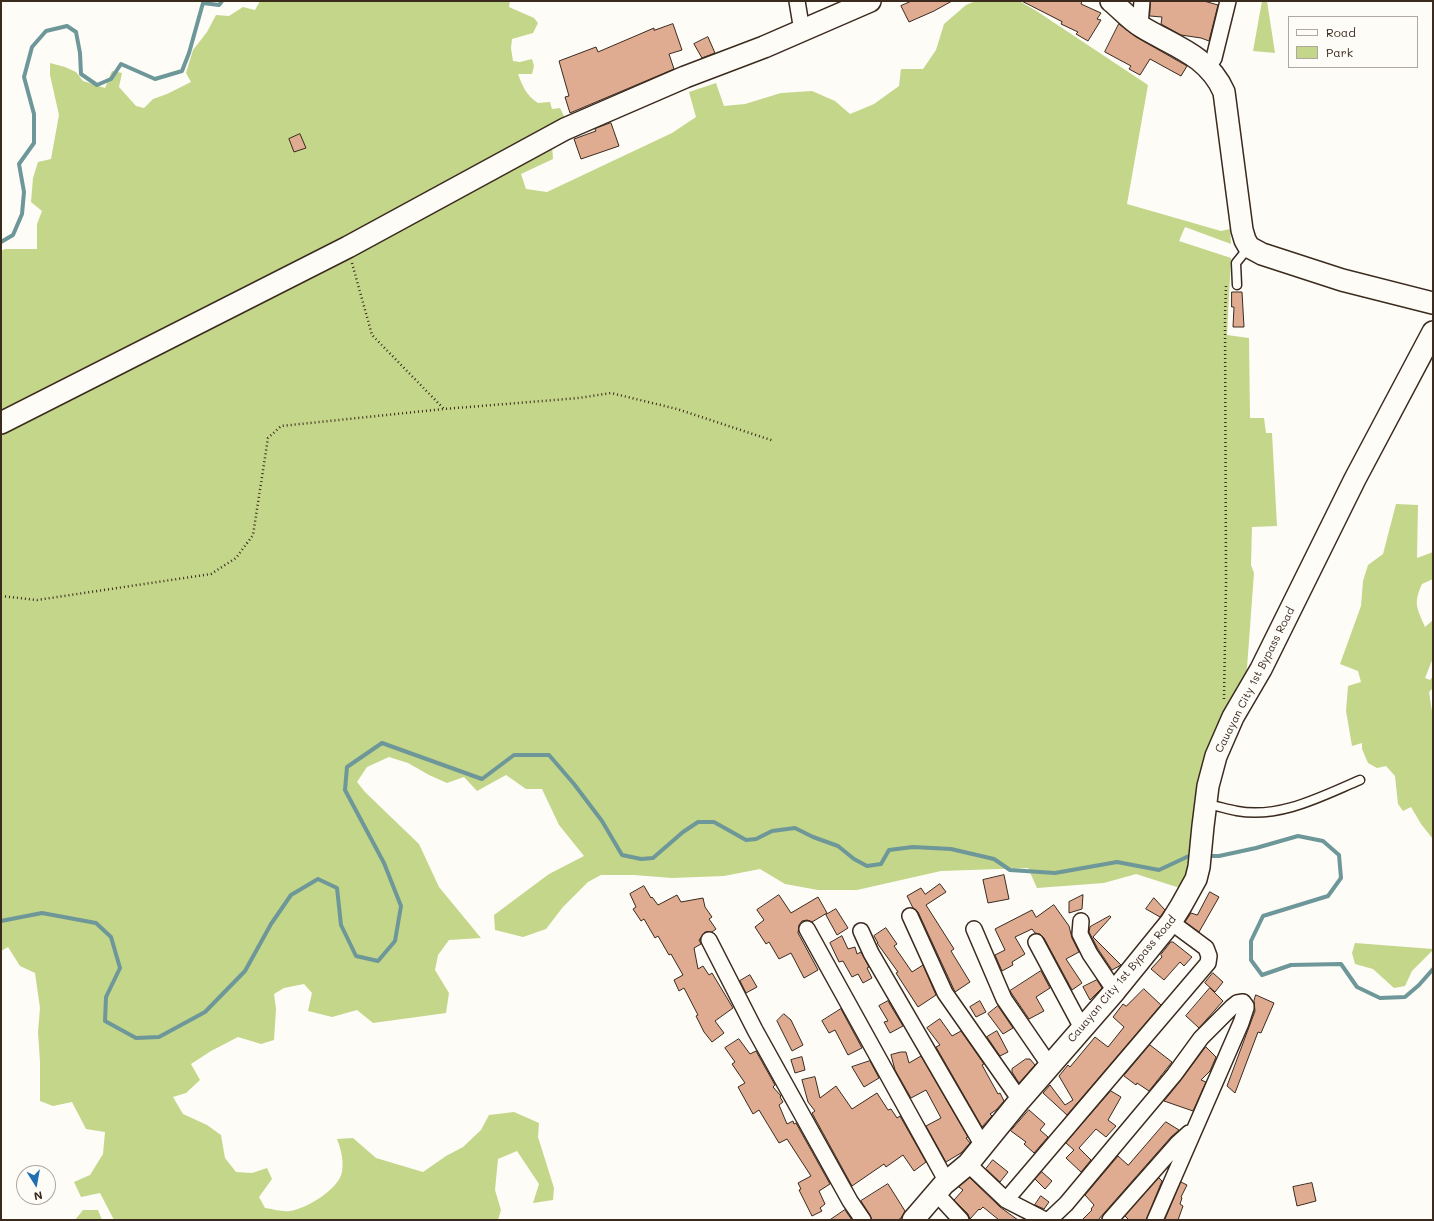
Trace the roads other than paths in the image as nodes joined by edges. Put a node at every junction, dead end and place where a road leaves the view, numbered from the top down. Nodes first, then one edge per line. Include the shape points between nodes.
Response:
1 (797, 1) edge
2 (870, 1) edge
3 (1111, 1) edge
4 (1142, 1) edge
5 (1228, 1) edge
6 (1140, 25) junction
7 (802, 30) junction
8 (1208, 67) junction
9 (1249, 246) junction
10 (1237, 285) dead end
11 (1433, 303) edge
12 (1433, 332) edge
13 (1, 423) edge
14 (1360, 780) dead end
15 (1206, 803) junction
16 (910, 916) dead end
17 (1081, 921) dead end
18 (1171, 922) junction
19 (807, 929) dead end
20 (974, 929) dead end
21 (861, 931) dead end
22 (709, 940) dead end
23 (1036, 942) dead end
24 (1115, 991) junction
25 (1082, 1028) junction
26 (1050, 1066) junction
27 (1020, 1100) junction
28 (1193, 1130) junction
29 (983, 1146) junction
30 (968, 1164) junction
31 (942, 1188) junction
32 (1006, 1200) junction
33 (863, 1220) edge
34 (913, 1220) edge
35 (962, 1220) edge
36 (1045, 1220) edge
37 (1049, 1220) edge
38 (1110, 1220) edge
39 (1155, 1220) edge

1 - 7 street
2 - 7 street
3 - 6 street
4 - 6 street
5 - 8 street via 1214,58
6 - 8 street via 1188,52
7 - 13 street via 565,129 348,247
8 - 9 street via 1224,92 1242,230
9 - 10 lane via 1236,263
9 - 11 street via 1262,254 1342,280
12 - 15 street, Cauayan City 1st Bypass Road via 1355,479 1261,669 1233,717 1216,756
14 - 15 lane via 1277,811 1238,812
15 - 18 street, Cauayan City 1st Bypass Road via 1200,867 1196,879
16 - 27 street via 945,993
17 - 24 street via 1080,934
18 - 24 street, Cauayan City 1st Bypass Road
18 - 32 street via 1206,948 1208,962
19 - 31 street
20 - 26 street via 1004,998
21 - 29 street via 871,953
22 - 33 street via 755,1030
23 - 25 street
24 - 25 street, Cauayan City 1st Bypass Road
25 - 26 street, Cauayan City 1st Bypass Road
26 - 27 street, Cauayan City 1st Bypass Road
27 - 29 street, Cauayan City 1st Bypass Road
28 - 37 street via 1243,1018 1246,1008 1243,1002 1232,1007 1201,1038 1174,1075 1066,1204
28 - 38 street via 1178,1143
28 - 39 street
29 - 30 street, Cauayan City 1st Bypass Road
30 - 31 street, Cauayan City 1st Bypass Road
30 - 32 street
31 - 34 street, Cauayan City 1st Bypass Road
31 - 35 street
32 - 36 street

